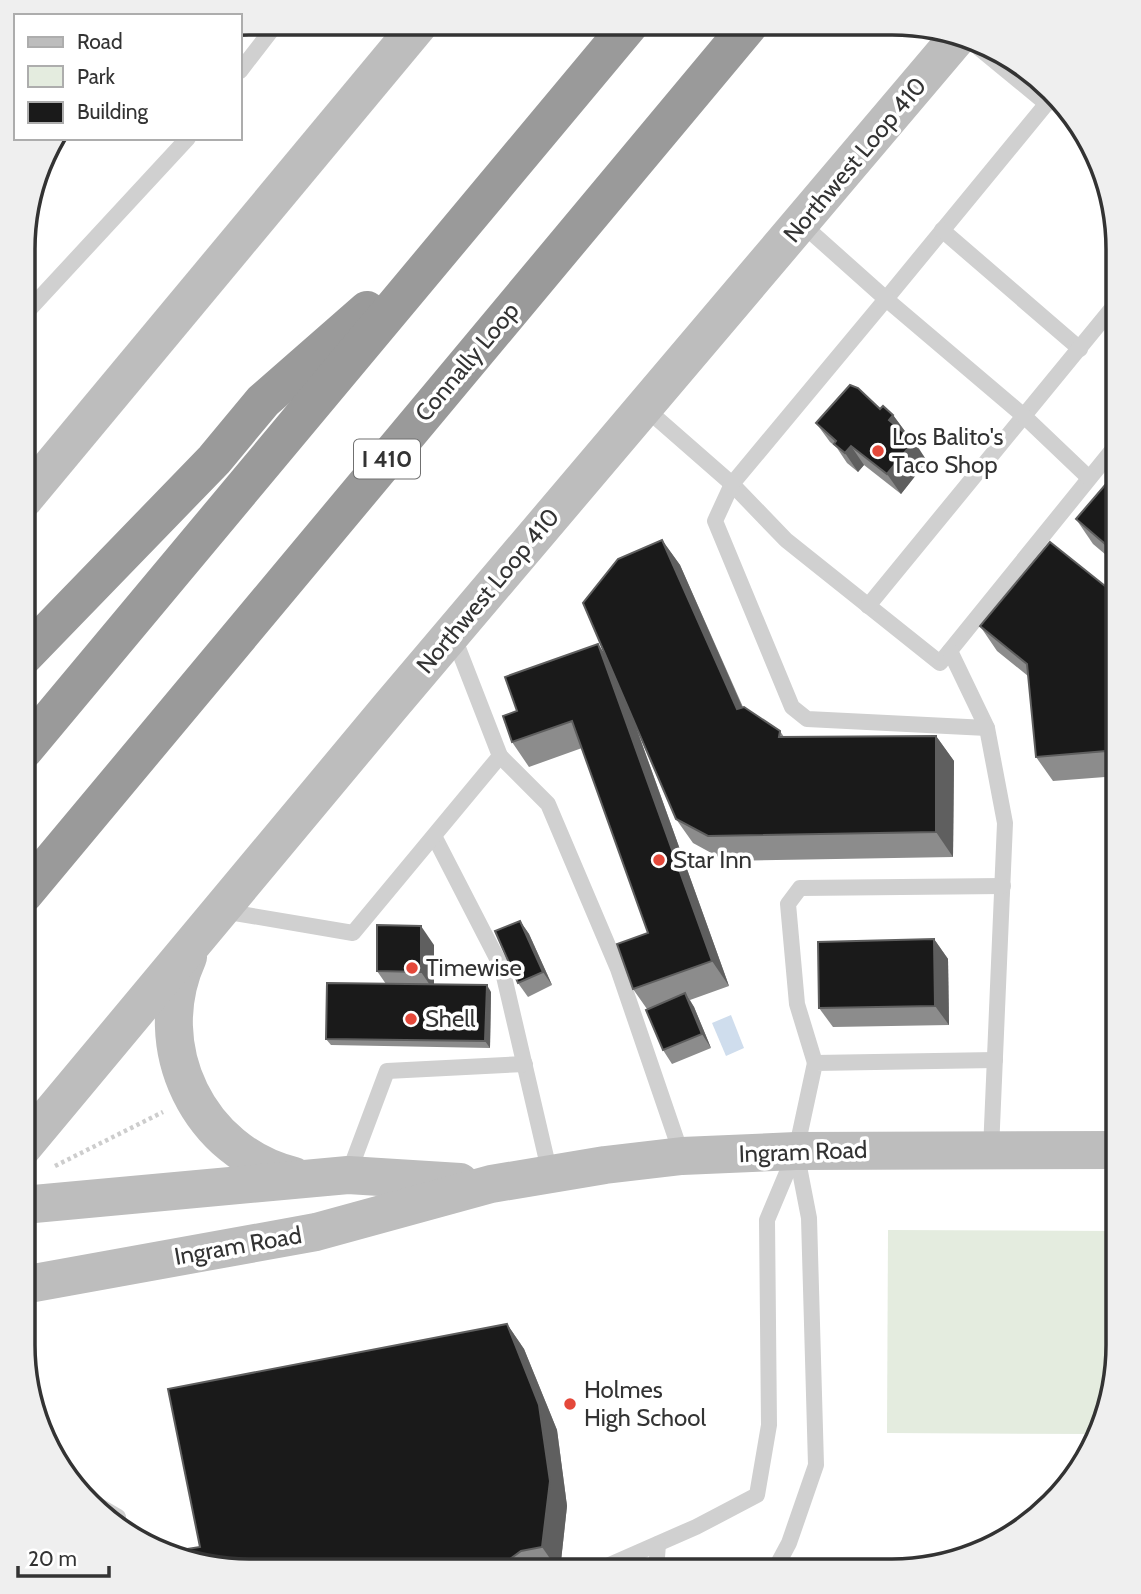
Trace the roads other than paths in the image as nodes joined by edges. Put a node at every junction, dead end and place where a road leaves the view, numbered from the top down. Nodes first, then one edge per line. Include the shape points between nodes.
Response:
1 (268, 35) edge
2 (410, 35) edge
3 (621, 35) edge
4 (741, 35) edge
5 (952, 44) edge
6 (242, 68) edge
7 (1048, 103) edge
8 (186, 140) edge
9 (802, 224) junction
10 (460, 228) junction
11 (942, 230) junction
12 (886, 299) junction
13 (35, 302) edge
14 (1106, 316) edge
15 (1080, 349) junction
16 (644, 407) junction
17 (1025, 417) junction
18 (1106, 457) edge
19 (1089, 478) junction
20 (732, 484) junction
21 (35, 486) edge
22 (868, 606) junction
23 (453, 632) junction
24 (35, 645) edge
25 (950, 651) junction
26 (987, 728) junction
27 (35, 737) edge
28 (500, 756) junction
29 (433, 836) junction
30 (35, 881) edge
31 (1003, 886) junction
32 (210, 924) junction
33 (995, 1060) junction
34 (815, 1063) junction
35 (525, 1064) junction
36 (81, 1080) junction
37 (35, 1117) edge
38 (796, 1150) junction
39 (991, 1150) junction
40 (1106, 1150) edge
41 (682, 1156) junction
42 (35, 1157) edge
43 (550, 1174) junction
44 (348, 1175) junction
45 (307, 1179) junction
46 (491, 1184) junction
47 (35, 1204) edge
48 (35, 1283) edge
49 (659, 1544) junction
50 (624, 1559) edge
51 (657, 1559) edge
52 (780, 1559) edge

1 - 6 lane
2 - 21 main road
3 - 10 highway
4 - 30 highway, Connally Loop / I 410
5 - 9 main road, Northwest Loop 410
7 - 11 lane
8 - 13 lane
9 - 12 lane
9 - 16 main road, Northwest Loop 410
10 - 24 highway via 263,401 214,460
10 - 27 highway
11 - 12 lane
11 - 15 lane
12 - 17 lane
12 - 20 lane
14 - 15 lane
15 - 17 lane
16 - 20 lane
16 - 23 main road, Northwest Loop 410
17 - 19 lane
17 - 22 lane
18 - 19 lane
19 - 25 lane
20 - 22 lane via 786,541
20 - 26 lane via 715,521 792,707 807,719 832,722
22 - 25 lane via 940,663
23 - 28 lane
23 - 32 main road, Northwest Loop 410
25 - 26 lane
26 - 31 lane via 1005,823
28 - 29 lane
28 - 41 lane via 548,804 618,969
29 - 32 lane via 353,933
29 - 35 lane via 502,968
31 - 33 lane
31 - 34 lane via 800,888 788,904 797,1004
32 - 36 main road, Northwest Loop 410
32 - 45 main road via 182,970 176,1002 176,1049 184,1082 201,1114 231,1146 264,1167
33 - 34 lane
33 - 39 lane
34 - 38 lane
35 - 43 lane
35 - 44 lane via 387,1071
36 - 37 main road
36 - 42 main road, Northwest Loop 410
38 - 39 main road, Ingram Road
38 - 41 main road, Ingram Road
38 - 49 lane via 767,1220 769,1425 757,1495
38 - 52 lane via 809,1218 816,1465
39 - 40 main road, Ingram Road
41 - 43 main road, Ingram Road
43 - 46 main road, Ingram Road
44 - 45 main road, Ingram Road
44 - 46 main road, Ingram Road
45 - 47 main road, Ingram Road
46 - 48 main road, Ingram Road via 316,1232
49 - 50 lane
49 - 51 lane

